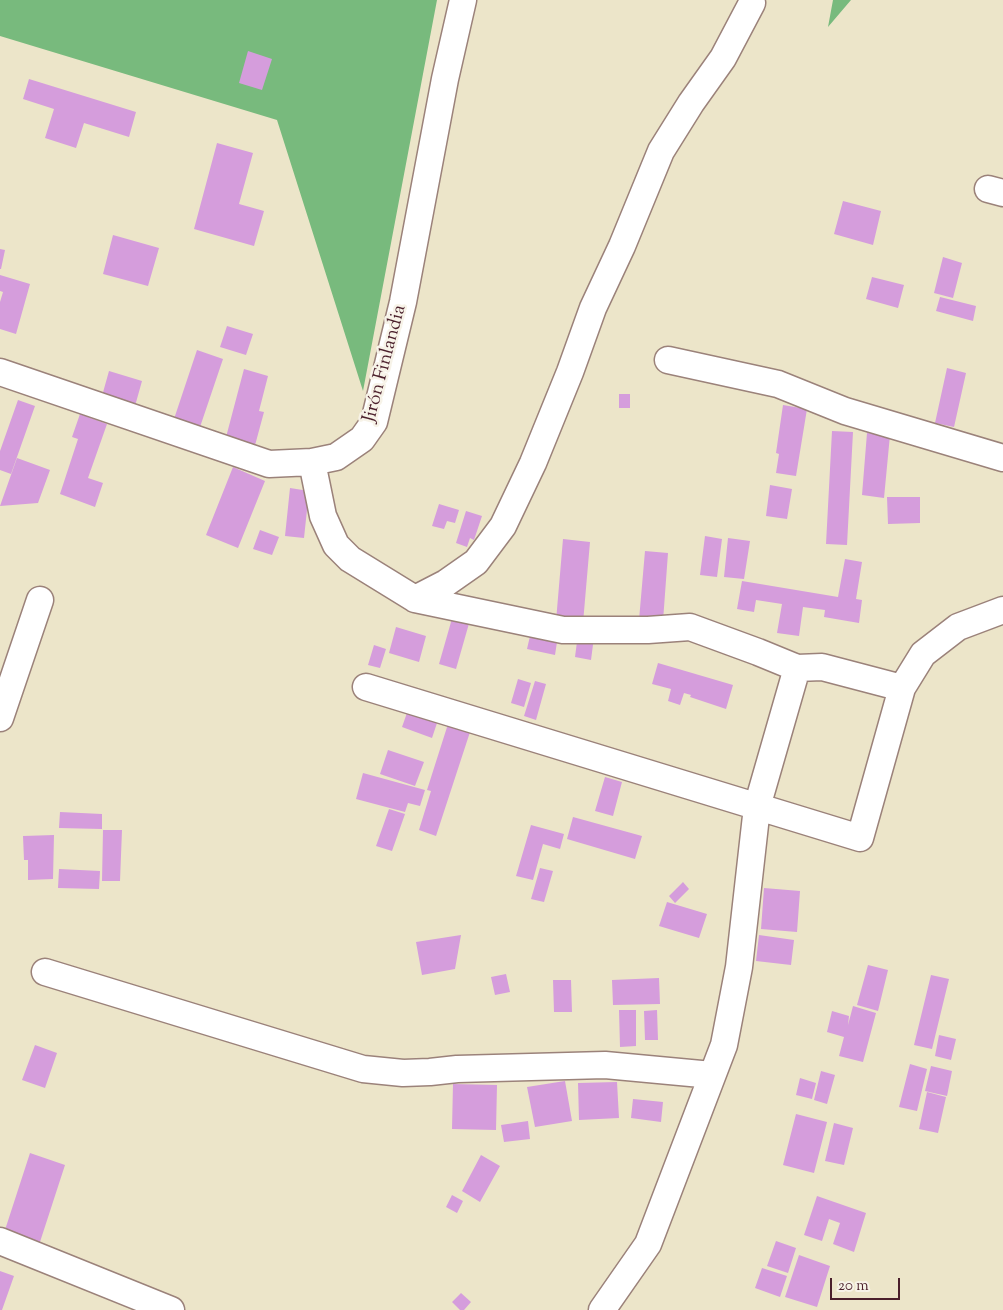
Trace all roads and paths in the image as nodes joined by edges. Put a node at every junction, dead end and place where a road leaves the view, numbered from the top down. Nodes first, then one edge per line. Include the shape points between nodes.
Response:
1 (463, 0) edge
2 (752, 3) dead end
3 (668, 360) dead end
4 (0, 372) edge
5 (1003, 458) edge
6 (312, 462) junction
7 (415, 599) junction
8 (40, 600) dead end
9 (1003, 610) edge
10 (797, 668) junction
11 (366, 687) dead end
12 (902, 688) junction
13 (0, 718) edge
14 (757, 807) junction
15 (45, 972) dead end
16 (712, 1075) junction
17 (0, 1241) edge
18 (171, 1310) edge
19 (602, 1310) edge

1 - 6 street, Jirón Finlandia via 402,302 374,422 362,439 336,458
2 - 7 street via 724,58 661,151 593,308 533,462 503,526 476,562
3 - 5 street via 778,384 845,411
4 - 6 street, Jirón Finlandia via 269,464
6 - 7 street via 323,516 336,545 350,559
7 - 10 street via 563,630 690,627
8 - 13 street
9 - 12 street via 958,627 923,654
10 - 12 street via 822,667
10 - 14 street
11 - 14 street
12 - 14 street via 860,838
14 - 16 street via 739,966 724,1045
15 - 16 street via 363,1069 430,1072 604,1066
16 - 19 street via 648,1244
17 - 18 street

